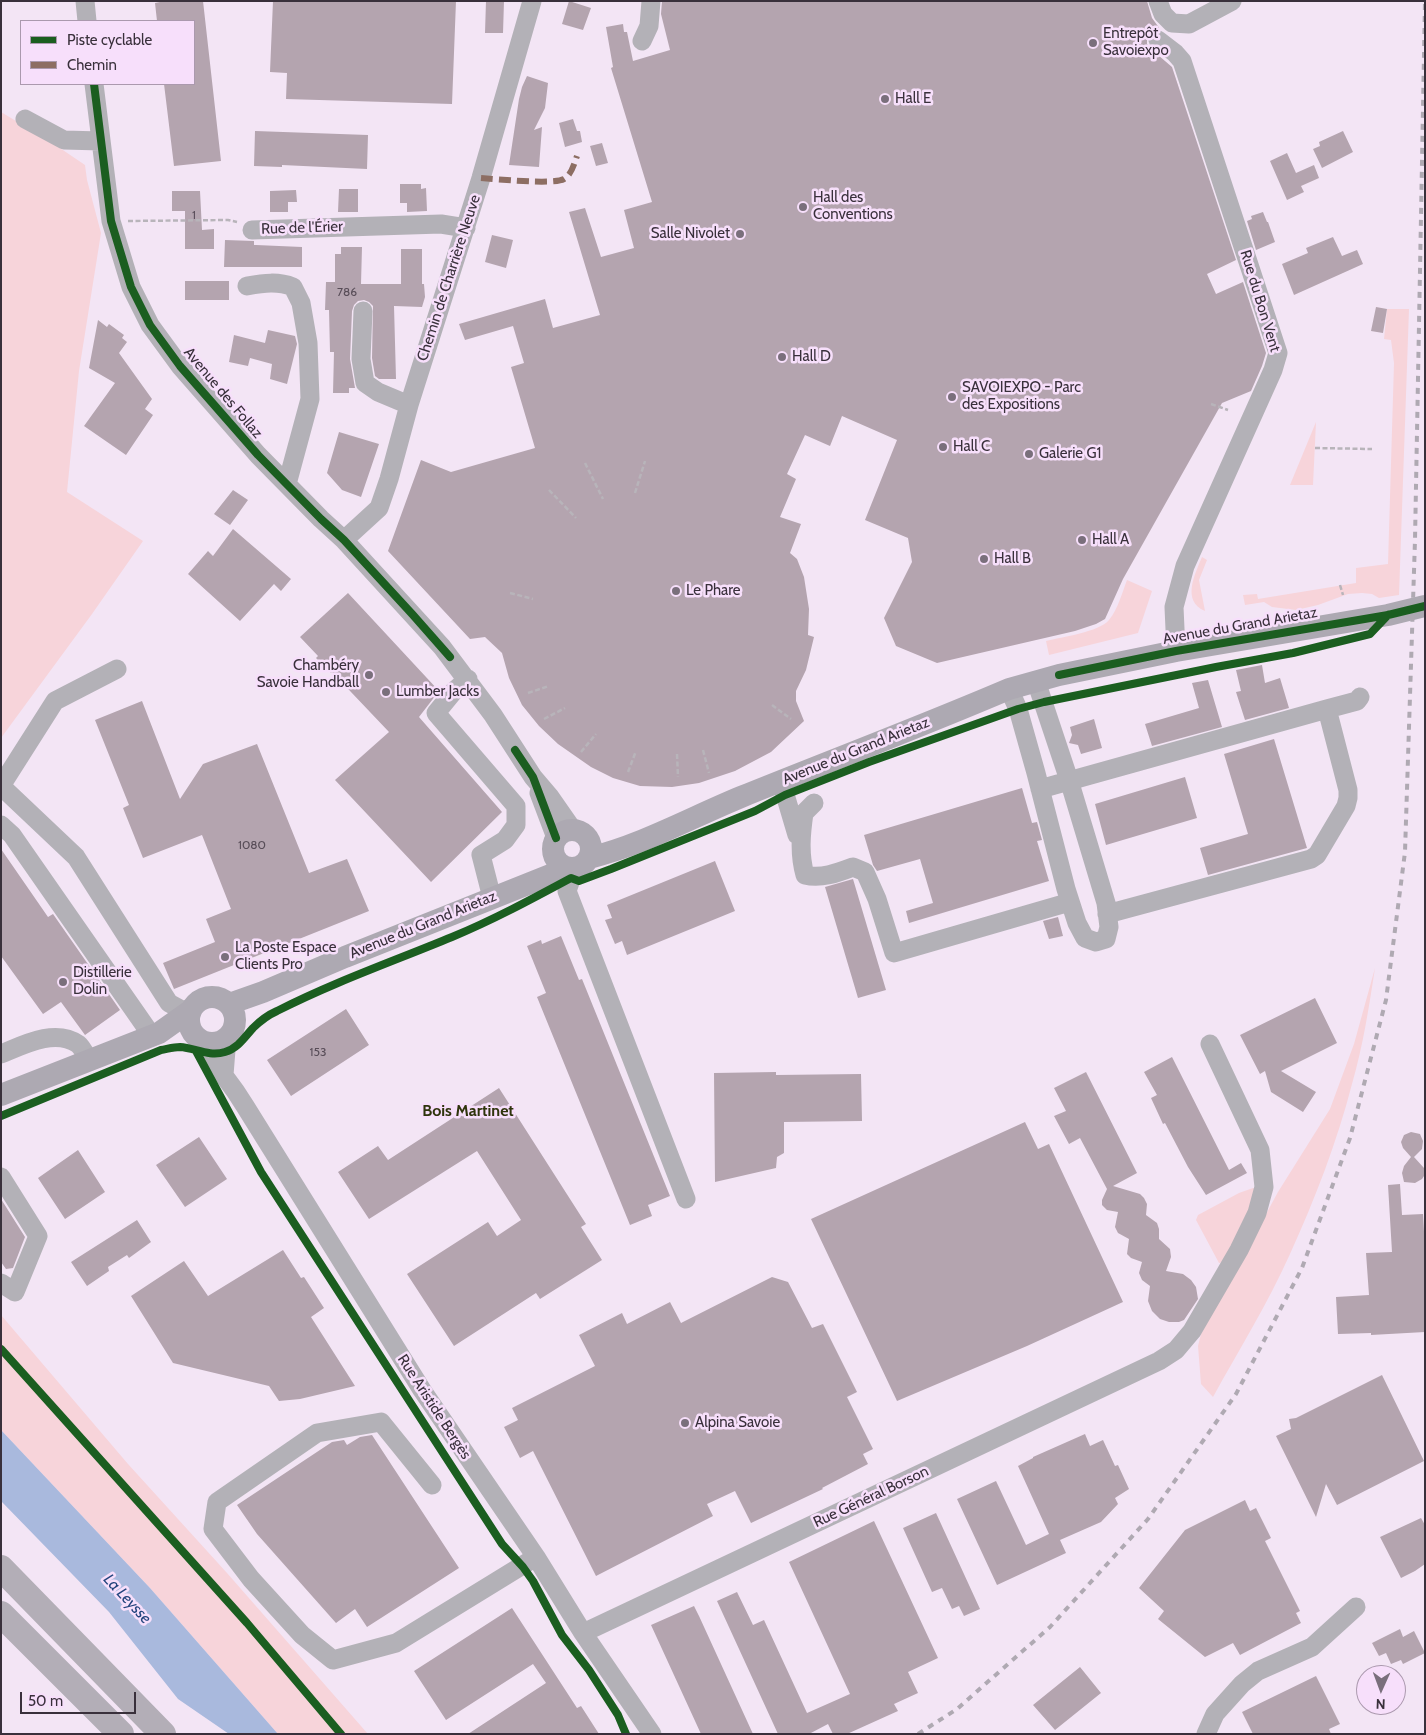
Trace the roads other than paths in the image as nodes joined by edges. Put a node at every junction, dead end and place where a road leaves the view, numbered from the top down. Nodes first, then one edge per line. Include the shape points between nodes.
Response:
1 (85, 1) edge
2 (532, 1) edge
3 (651, 1) edge
4 (1158, 1) edge
5 (1232, 1) edge
6 (87, 20) edge
7 (1158, 40) dead end
8 (642, 41) dead end
9 (94, 85) edge
10 (25, 118) dead end
11 (101, 141) junction
12 (466, 228) junction
13 (252, 230) road end
14 (247, 286) dead end
15 (363, 311) dead end
16 (409, 405) junction
17 (287, 484) junction
18 (344, 540) junction
19 (1425, 606) edge
20 (1176, 651) junction
21 (118, 669) dead end
22 (468, 679) junction
23 (1036, 681) junction
24 (1009, 689) junction
25 (1360, 697) dead end
26 (1327, 709) junction
27 (1069, 780) junction
28 (781, 781) junction
29 (1040, 789) junction
30 (814, 803) dead end
31 (1, 825) edge
32 (801, 848) junction
33 (572, 850) junction
34 (492, 898) junction
35 (1070, 902) junction
36 (1107, 914) junction
37 (190, 1011) junction
38 (230, 1021) junction
39 (155, 1034) junction
40 (198, 1037) junction
41 (1210, 1044) dead end
42 (1, 1054) edge
43 (89, 1061) junction
44 (224, 1075) junction
45 (2, 1096) edge
46 (1, 1177) edge
47 (686, 1199) dead end
48 (1, 1283) edge
49 (432, 1485) dead end
50 (536, 1557) junction
51 (1, 1568) edge
52 (1356, 1607) dead end
53 (1, 1614) edge
54 (583, 1632) junction
55 (121, 1734) edge
56 (164, 1734) edge
57 (652, 1734) edge
58 (1206, 1734) edge

1 - 6 street
2 - 12 street, Chemin de Charrière Neuve
3 - 8 street via 648,26
4 - 5 street via 1163,14 1172,23 1189,24
7 - 20 street, Rue du Bon Vent via 1182,61 1278,353 1185,566 1174,608
9 - 11 street, Avenue des Follaz
10 - 11 street via 64,140
11 - 17 street, Avenue des Follaz via 111,221 131,287 150,325 180,366
12 - 13 street, Rue de l'Érier via 441,224
12 - 16 street, Chemin de Charrière Neuve
14 - 17 street via 283,283 293,287 301,303 308,343 310,399
15 - 16 street via 360,359 365,383
16 - 18 street, Chemin de Charrière Neuve via 379,508
17 - 18 street, Avenue des Follaz
18 - 22 street, Avenue des Follaz
19 - 20 main road, Avenue du Grand Arietaz
20 - 23 main road, Avenue du Grand Arietaz
21 - 37 street via 55,701 1,786 76,857 169,1003
22 - 33 street, Avenue des Follaz via 533,778 550,797
22 - 34 street via 454,690 436,713 516,806 516,825 505,840 481,856
23 - 24 main road, Avenue du Grand Arietaz
23 - 27 street
24 - 28 main road, Avenue du Grand Arietaz
24 - 29 street via 1018,709
25 - 26 street via 1357,701
26 - 27 street
26 - 36 street via 1348,798 1317,855
27 - 29 street
27 - 36 street
28 - 32 street
28 - 33 main road, Avenue du Grand Arietaz via 640,842
29 - 35 street
30 - 32 street via 804,813
31 - 39 street via 12,835
32 - 35 street via 804,875 814,877 853,867 865,872 894,953
33 - 34 main road, Avenue du Grand Arietaz via 533,872 527,884
33 - 47 street via 567,891
34 - 38 main road, Avenue du Grand Arietaz via 264,992
35 - 36 street via 1085,938 1096,942 1106,939 1109,927
37 - 38 main road via 207,997 215,997 223,1000
37 - 39 main road
37 - 40 main road via 190,1027
38 - 40 main road via 221,1041 214,1043
38 - 44 street
39 - 40 main road
39 - 43 main road
40 - 44 street, Rue Aristide Bergès via 210,1059
41 - 54 street, Rue Général Borson via 1260,1150 1264,1187 1257,1213 1239,1250 1192,1331 1176,1350 1159,1361
42 - 43 street via 48,1038 66,1038 79,1045
43 - 45 main road
44 - 50 street, Rue Aristide Bergès via 422,1390
46 - 48 street via 38,1236 15,1292
49 - 50 street via 381,1422 317,1433 217,1502 213,1529 251,1579 302,1635 333,1660 396,1643
50 - 54 street, Rue Aristide Bergès
51 - 56 highway
52 - 58 street via 1312,1647 1258,1671 1242,1684 1215,1714
53 - 55 highway
54 - 57 street, Rue Aristide Bergès

